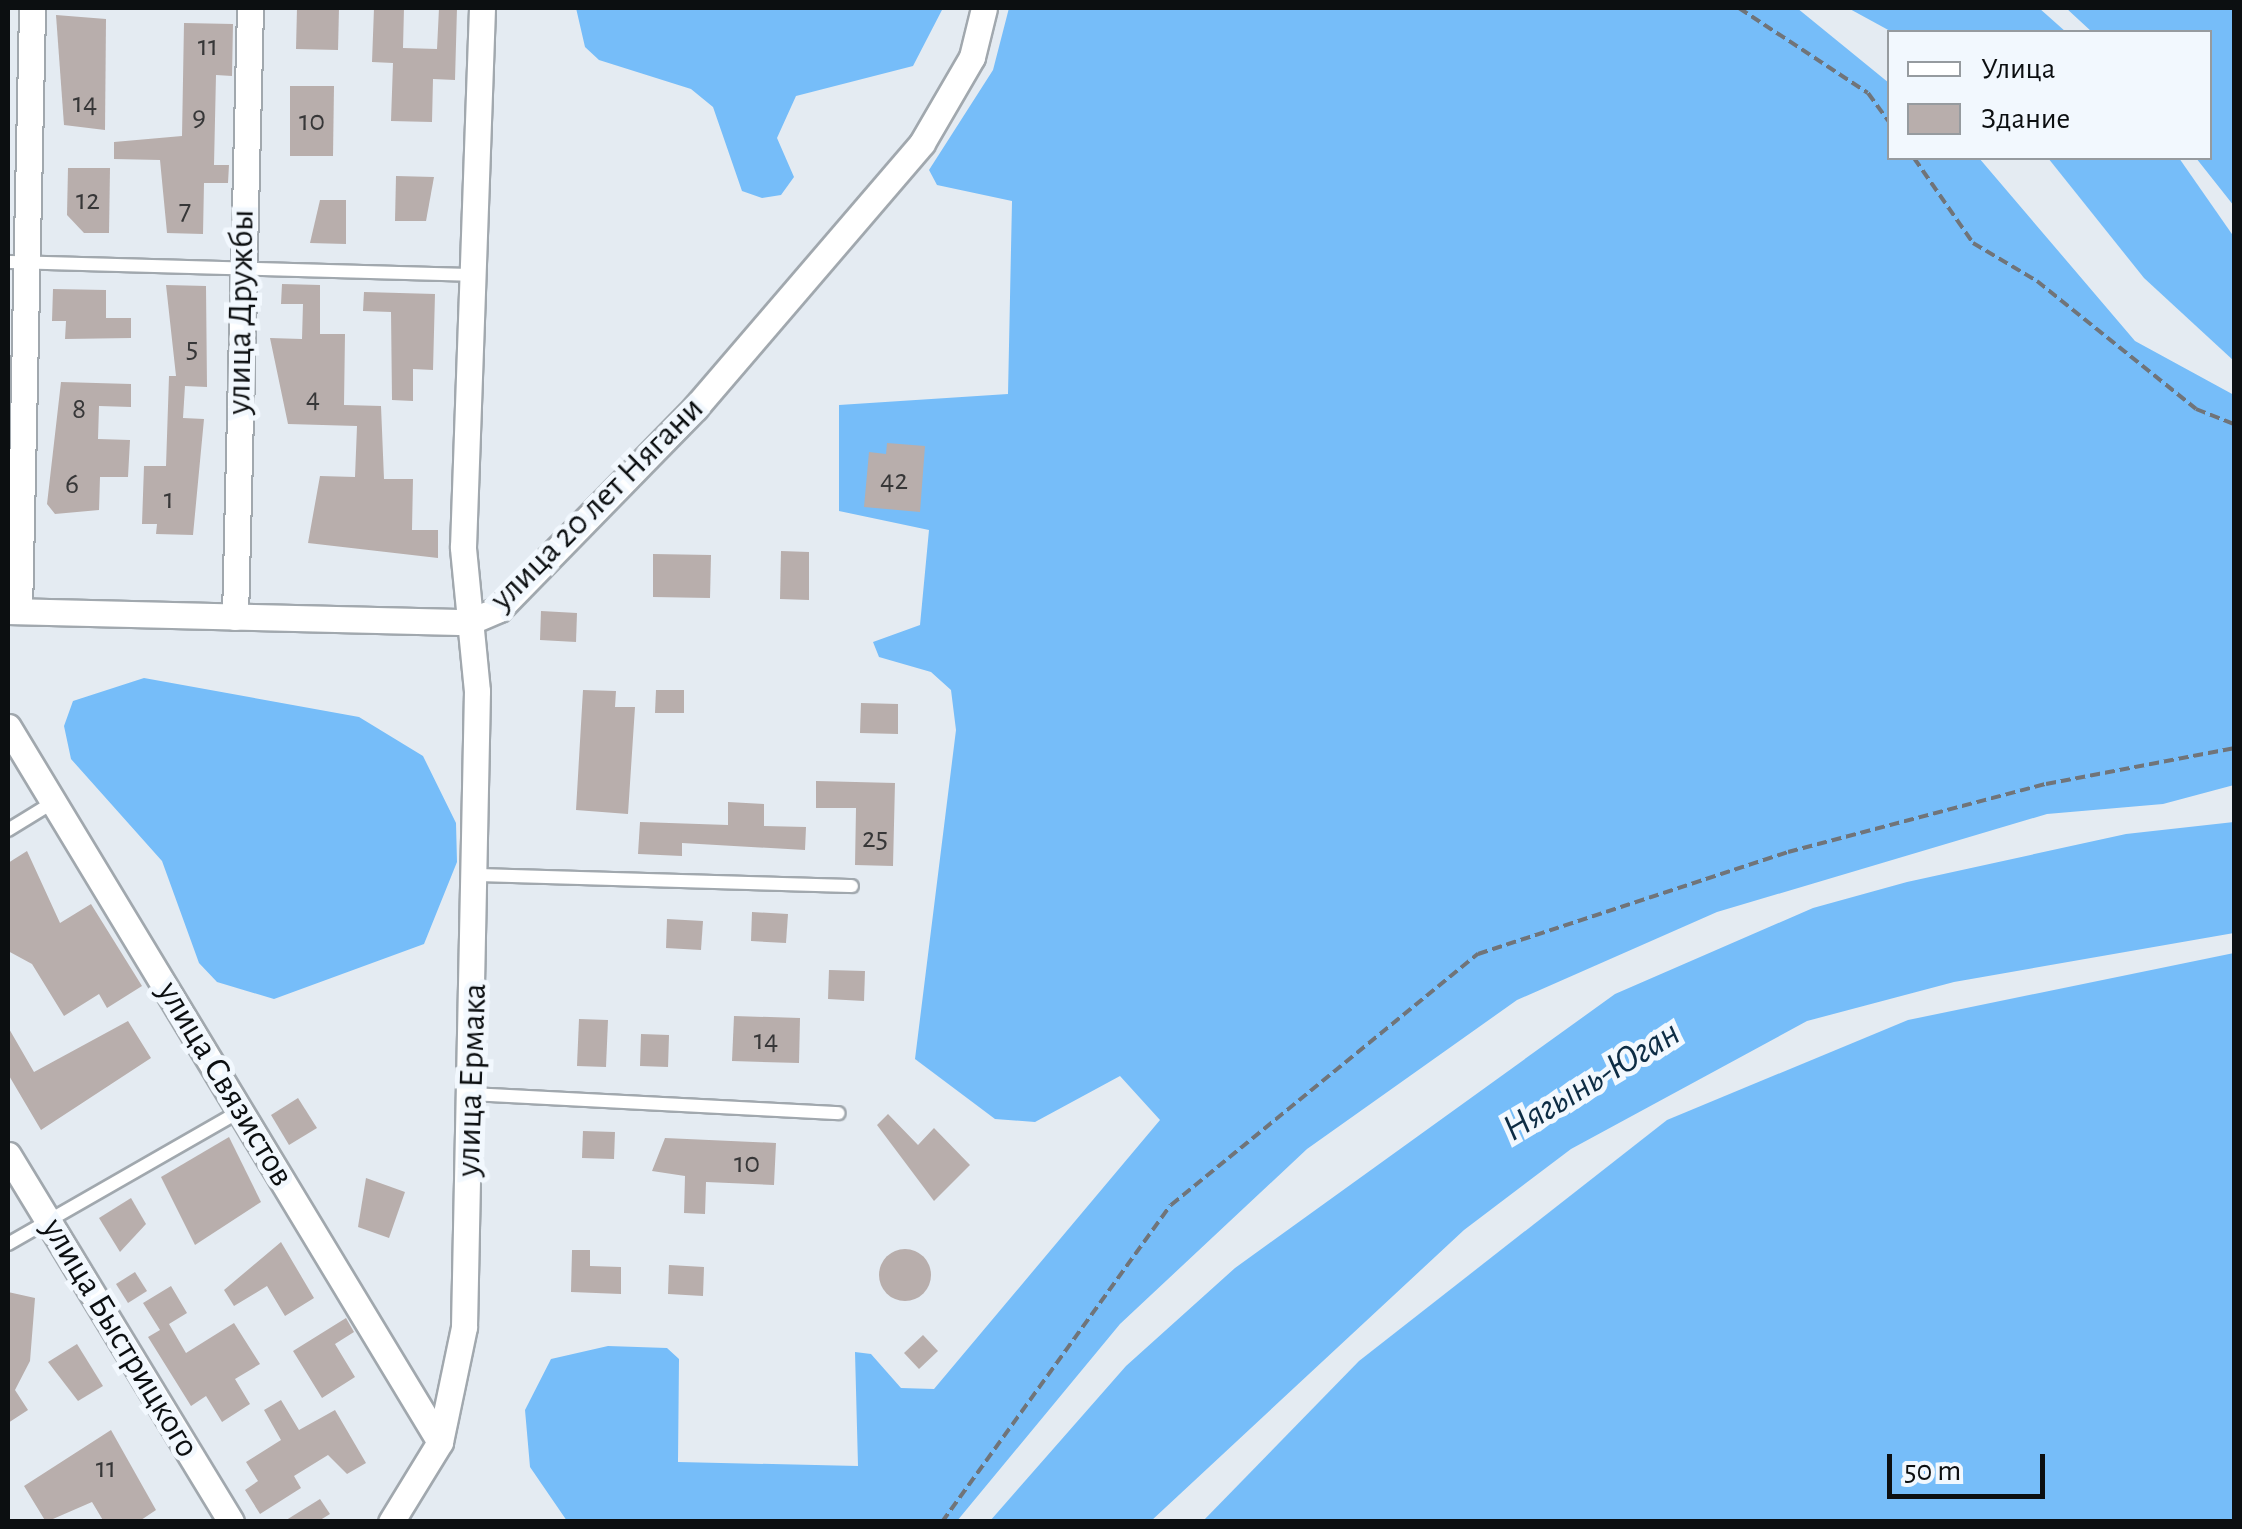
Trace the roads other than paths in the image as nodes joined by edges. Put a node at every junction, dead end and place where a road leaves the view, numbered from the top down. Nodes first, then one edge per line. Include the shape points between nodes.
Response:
1 (32, 8) edge
2 (250, 8) edge
3 (482, 8) edge
4 (984, 8) edge
5 (16, 262) edge
6 (241, 270) junction
7 (472, 274) junction
8 (14, 611) edge
9 (235, 617) junction
10 (470, 622) junction
11 (8, 727) edge
12 (52, 803) junction
13 (8, 830) edge
14 (476, 875) junction
15 (852, 886) dead end
16 (472, 1094) junction
17 (242, 1110) junction
18 (839, 1113) dead end
19 (8, 1155) edge
20 (49, 1219) junction
21 (8, 1244) edge
22 (440, 1442) junction
23 (231, 1522) edge
24 (391, 1522) edge

1 - 5 street
2 - 6 street, улица Дружбы
3 - 7 street, улица Ермака
4 - 10 street, улица 20 лет Нягани via 972,57 910,159 695,408 499,610
5 - 6 lane
5 - 8 street
6 - 7 lane
6 - 9 street, улица Дружбы
7 - 10 street, улица Ермака via 463,547
8 - 9 street, улица 20 лет Нягани
9 - 10 street, улица 20 лет Нягани
10 - 14 street, улица Ермака
11 - 12 street, улица Связистов
12 - 13 lane
12 - 17 street, улица Связистов
14 - 15 lane
14 - 16 street, улица Ермака
16 - 18 lane
16 - 22 street, улица Ермака via 464,1327
17 - 20 lane
17 - 22 street, улица Связистов
19 - 20 street, улица Быстрицкого
20 - 21 lane
20 - 23 street, улица Быстрицкого
22 - 24 street, улица Ермака

